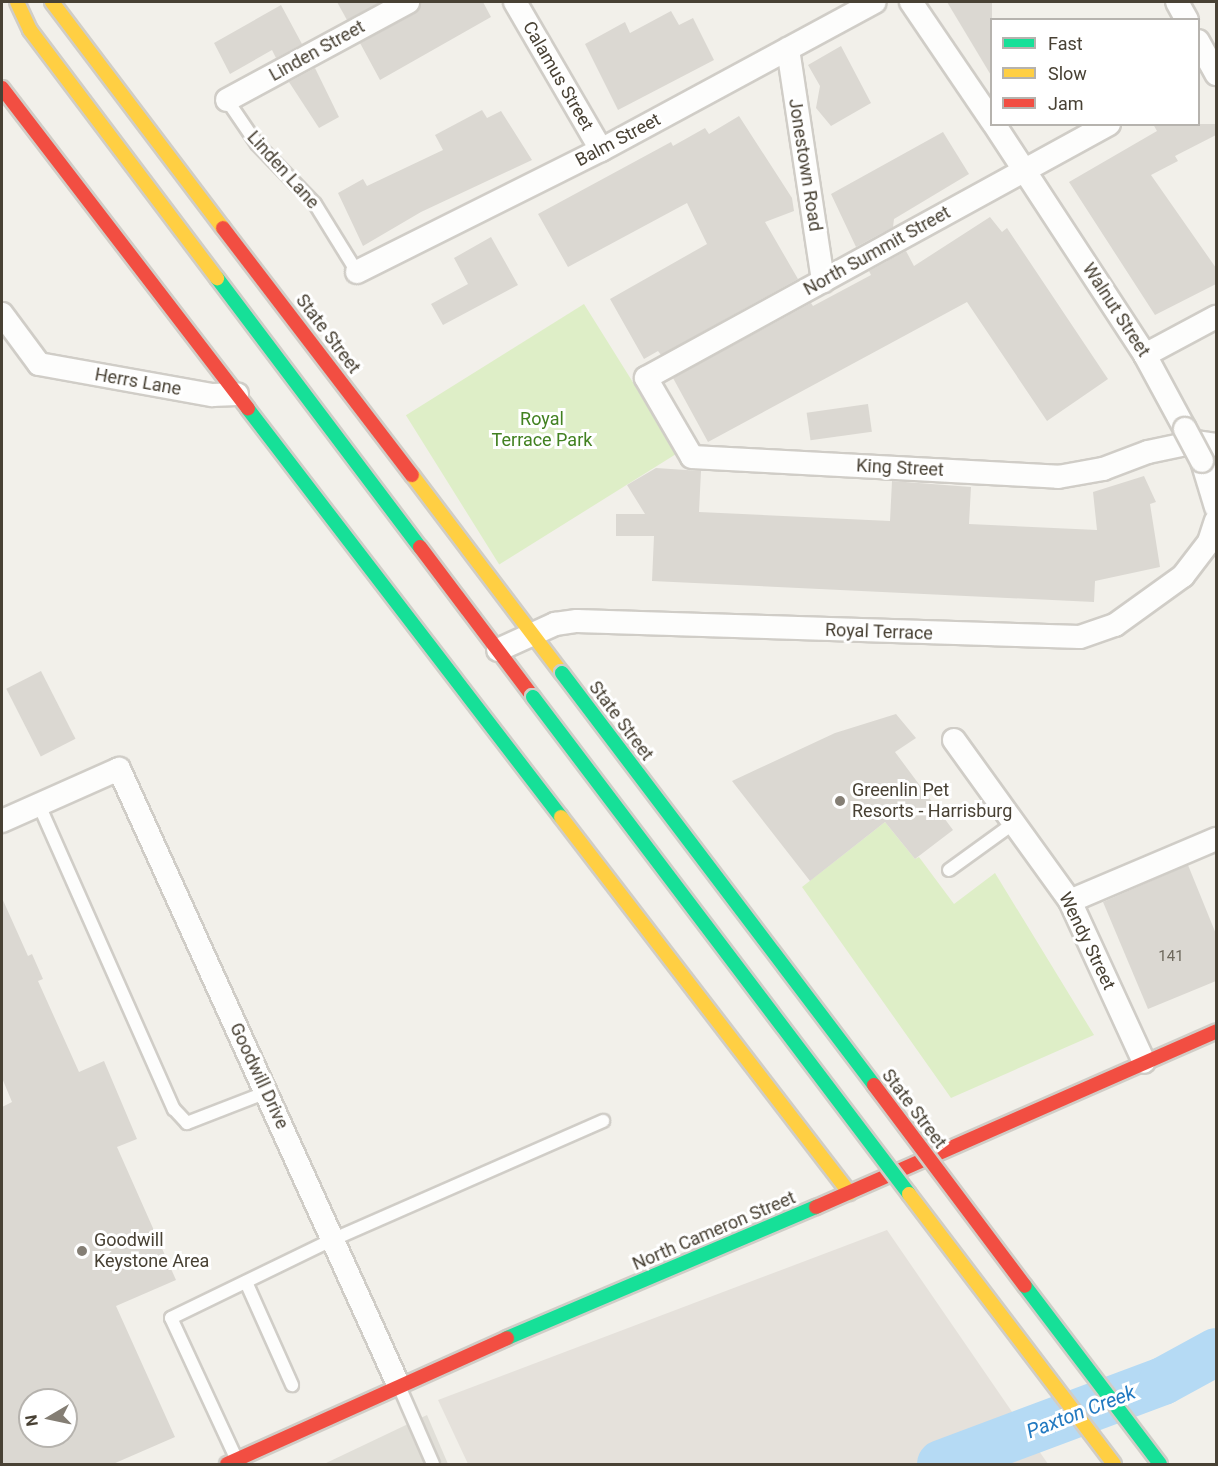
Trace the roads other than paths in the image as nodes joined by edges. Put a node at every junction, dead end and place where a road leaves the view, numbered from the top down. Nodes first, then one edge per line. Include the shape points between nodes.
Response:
1 (17, 2) edge
2 (52, 2) edge
3 (408, 2) edge
4 (515, 2) edge
5 (875, 2) edge
6 (911, 2) edge
7 (1177, 2) edge
8 (1186, 18) edge
9 (1200, 46) edge
10 (788, 49) junction
11 (1211, 71) edge
12 (2, 88) edge
13 (227, 100) joint
14 (990, 118) edge
15 (995, 126) edge
16 (1105, 126) edge
17 (601, 150) junction
18 (1025, 170) junction
19 (357, 272) joint
20 (822, 281) junction
21 (2, 314) edge
22 (1216, 317) edge
23 (1145, 356) junction
24 (646, 378) joint
25 (237, 394) junction
26 (1200, 444) edge
27 (1216, 507) edge
28 (1216, 521) edge
29 (532, 633) junction
30 (498, 650) junction
31 (954, 740) dead end
32 (39, 805) junction
33 (2, 821) edge
34 (1014, 823) junction
35 (1216, 839) edge
36 (949, 870) dead end
37 (1070, 901) junction
38 (1216, 1032) edge
39 (1144, 1062) junction
40 (267, 1092) junction
41 (603, 1121) dead end
42 (849, 1193) junction
43 (334, 1239) junction
44 (246, 1282) junction
45 (398, 1384) junction
46 (292, 1385) dead end
47 (232, 1462) edge
48 (433, 1464) edge
49 (1114, 1464) edge
50 (1160, 1464) edge

1 - 30 main road via 30,30
2 - 29 main road, State Street
3 - 13 street, Linden Street
4 - 17 street, Calamus Street
5 - 10 street, Balm Street
6 - 14 street
7 - 8 street
9 - 11 street
10 - 17 street, Balm Street
10 - 20 street, Jonestown Road
12 - 25 main road
13 - 19 lane, Linden Lane via 256,144 315,204
15 - 18 street, Walnut Street
16 - 18 street, North Summit Street
17 - 19 street, Balm Street
18 - 20 street, North Summit Street
18 - 23 street, Walnut Street
20 - 24 street, North Summit Street
21 - 25 street, Herrs Lane via 39,364 212,395
22 - 23 street
23 - 26 street, Walnut Street
24 - 26 street, King Street via 692,457 1058,477 1103,469 1148,452
25 - 42 main road
26 - 27 street, Walnut Street
28 - 29 street, Royal Terrace via 1209,542 1183,576 1114,625 1080,637 577,621
29 - 30 street, Royal Terrace
29 - 50 main road, State Street, bridge
30 - 49 main road, bridge
31 - 34 street, Wendy Street
32 - 33 street
32 - 40 lane via 174,1109 187,1123
32 - 40 street, Goodwill Drive via 119,769
34 - 36 lane
34 - 37 street, Wendy Street
35 - 37 street
37 - 39 street, Wendy Street
38 - 39 main road, North Cameron Street
39 - 42 main road, North Cameron Street
40 - 43 street, Goodwill Drive
41 - 43 lane
42 - 45 main road, North Cameron Street
43 - 44 lane
43 - 45 street, Goodwill Drive
44 - 46 lane
44 - 47 lane via 171,1318
45 - 47 main road, North Cameron Street
45 - 48 lane

